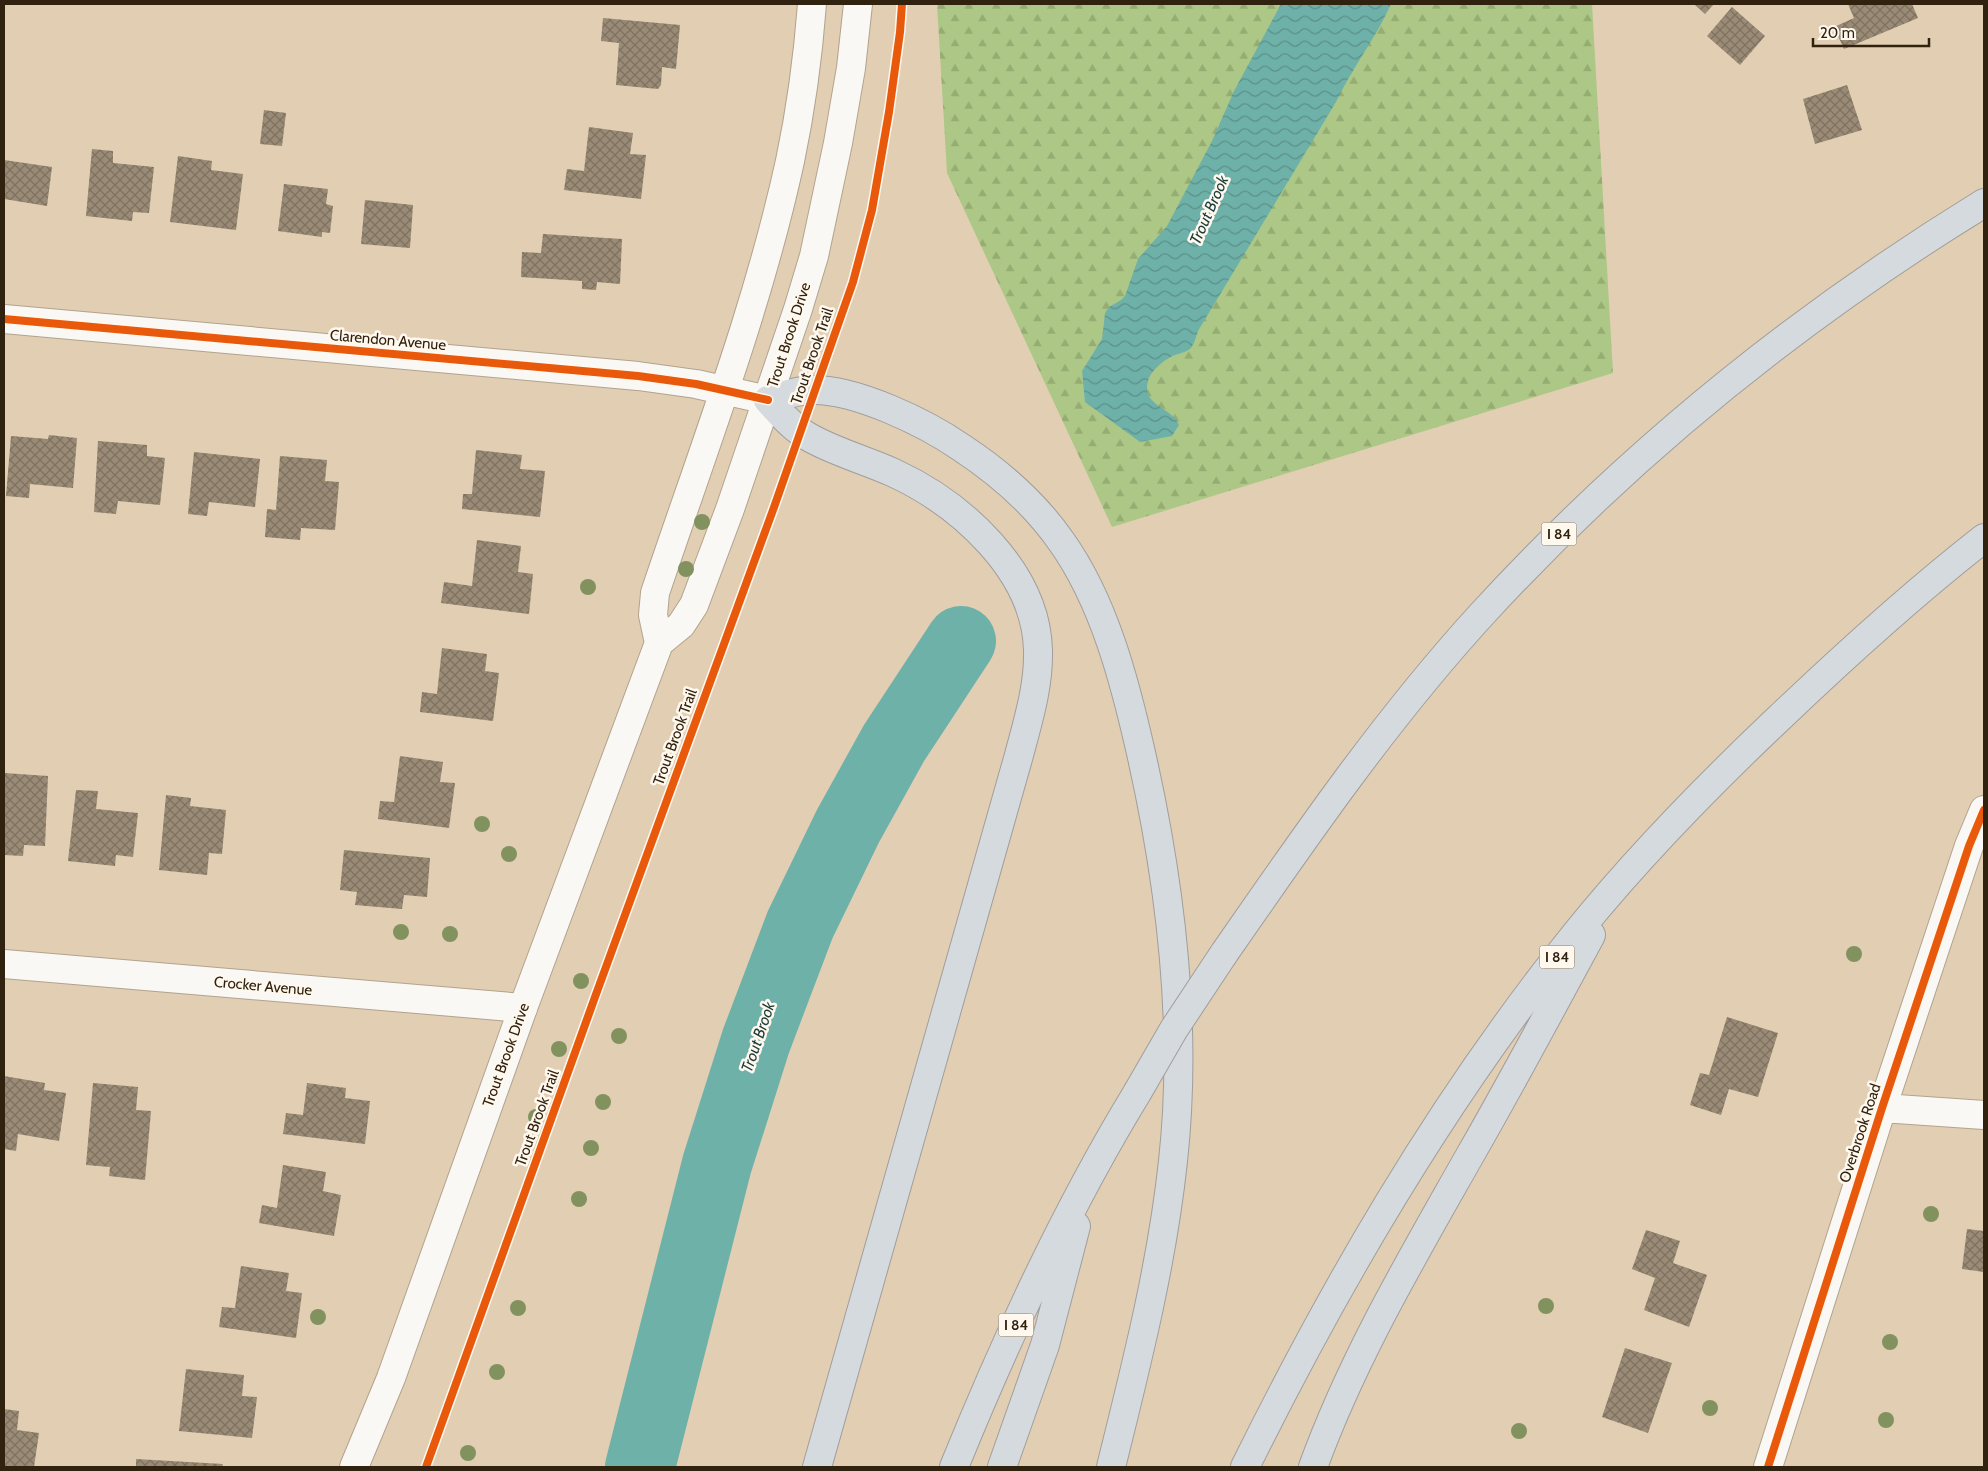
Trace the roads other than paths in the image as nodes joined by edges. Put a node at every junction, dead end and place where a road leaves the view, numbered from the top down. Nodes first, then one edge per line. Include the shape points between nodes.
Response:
1 (812, 4) edge
2 (858, 4) edge
3 (1984, 202) edge
4 (4, 319) edge
5 (723, 390) junction
6 (768, 400) junction
7 (1984, 538) edge
8 (659, 643) junction
9 (1984, 810) edge
10 (1616, 886) junction
11 (4, 964) edge
12 (523, 1008) junction
13 (1882, 1108) junction
14 (1984, 1115) edge
15 (1085, 1186) junction
16 (354, 1467) edge
17 (817, 1467) edge
18 (954, 1467) edge
19 (1002, 1467) edge
20 (1111, 1467) edge
21 (1246, 1467) edge
22 (1313, 1467) edge
23 (1768, 1467) edge

1 - 5 main road via 790,160 758,284
2 - 6 main road, Trout Brook Drive via 851,68 826,203 798,310
3 - 15 highway, I 84, bridge via 1873,275 1729,383 1660,440 1535,558 1468,630 1370,750 1294,851 1174,1029
4 - 5 main road, Clarendon Avenue via 638,376
5 - 6 main road, Clarendon Avenue
5 - 8 main road via 655,593 653,615
6 - 8 main road, Trout Brook Drive via 694,605 682,625
6 - 17 highway via 806,435 918,485 975,527 1005,562 1025,595 1038,650 1032,704 1019,755
6 - 20 highway via 801,391 844,394 914,420 978,458 1030,503 1063,543 1102,621 1120,670 1148,784 1162,861 1172,932 1179,1057 1174,1159 1158,1269
7 - 10 highway, I 84 via 1823,676 1682,814
8 - 12 main road, Trout Brook Drive
9 - 13 main road, Overbrook Road via 1969,846
10 - 21 highway, I 84 via 1522,1004 1423,1148 1328,1306
10 - 22 highway via 1517,1072 1383,1310 1352,1373
11 - 12 main road, Crocker Avenue
12 - 16 main road, Trout Brook Drive via 391,1378
13 - 14 main road
13 - 23 main road, Overbrook Road
15 - 18 highway, I 84 via 1034,1287
15 - 19 highway via 1045,1345

